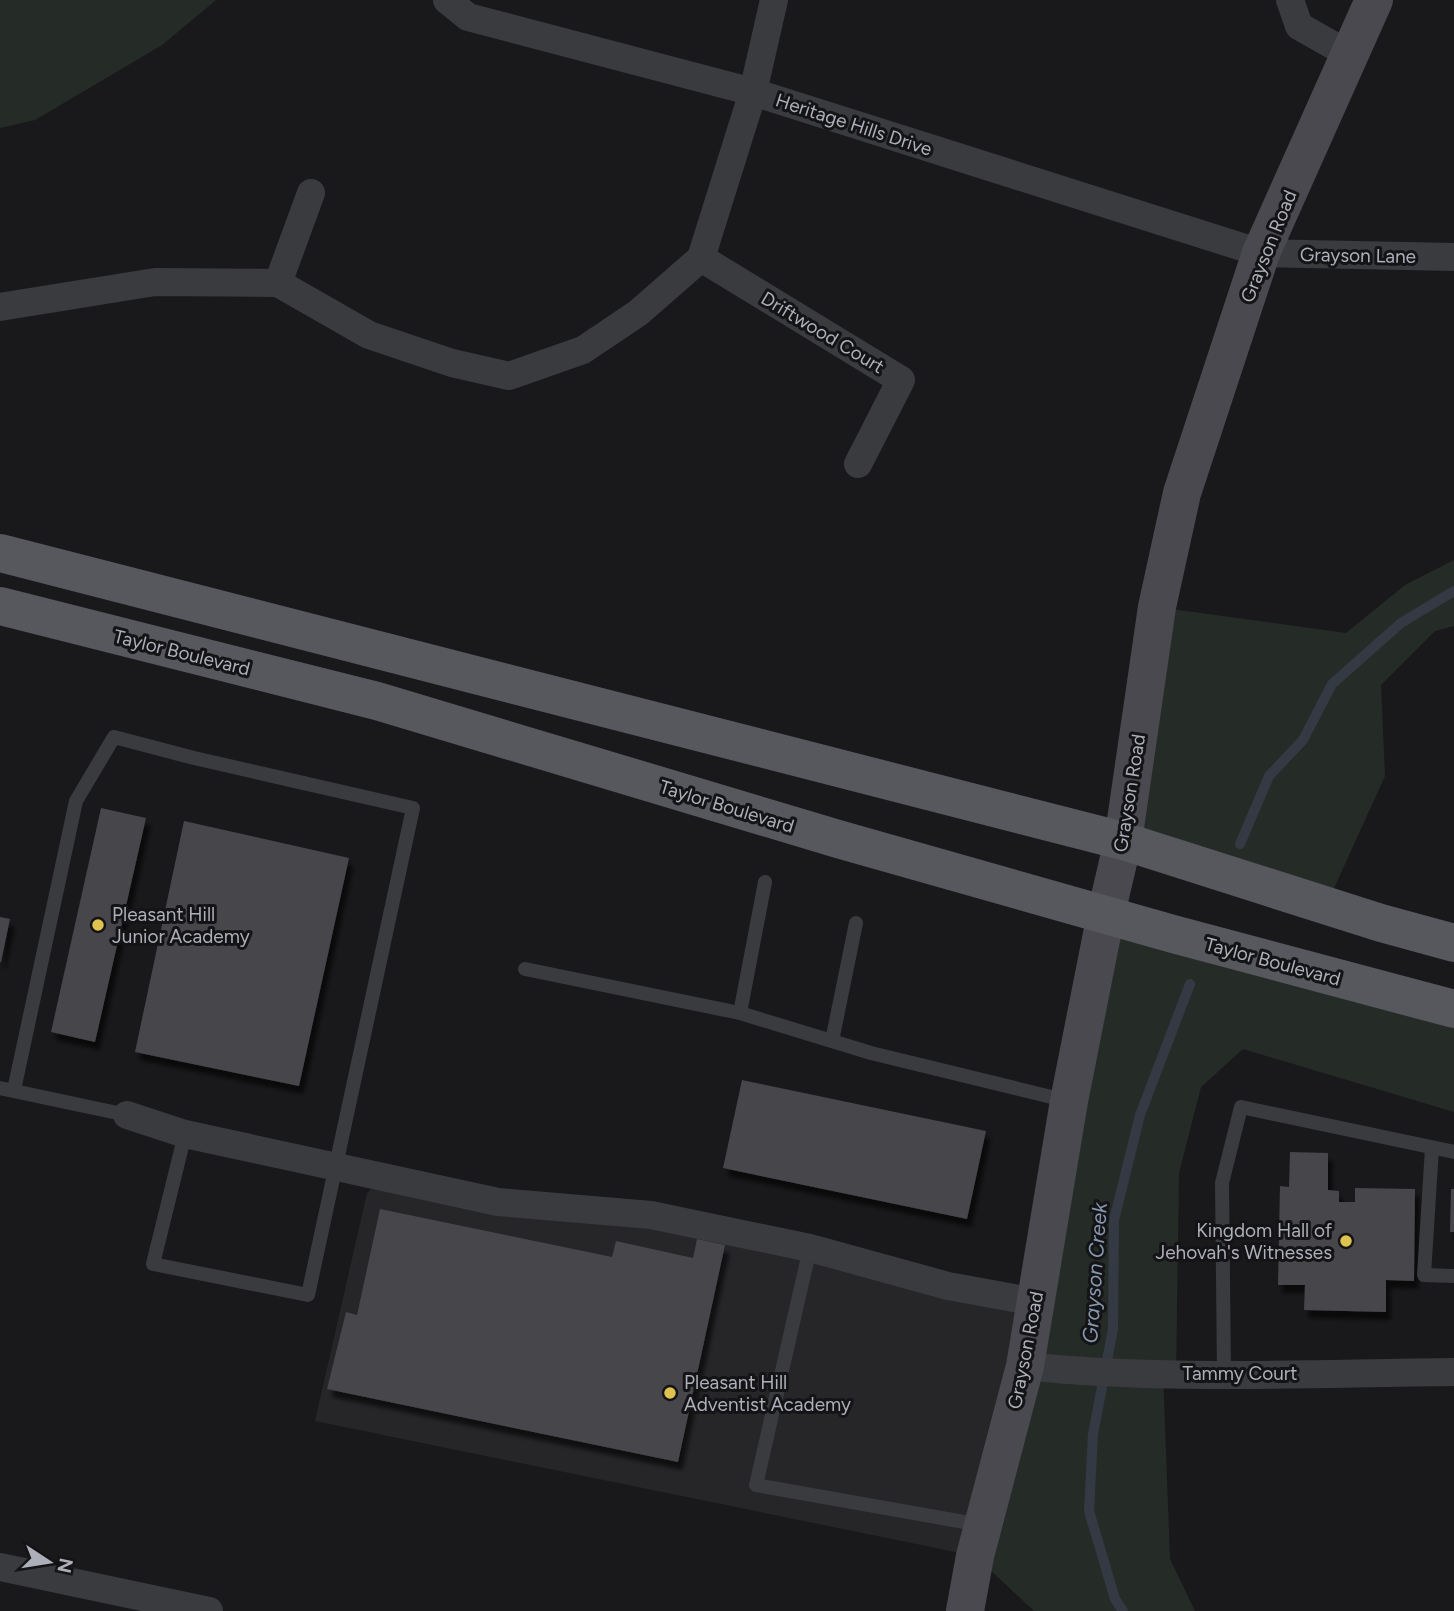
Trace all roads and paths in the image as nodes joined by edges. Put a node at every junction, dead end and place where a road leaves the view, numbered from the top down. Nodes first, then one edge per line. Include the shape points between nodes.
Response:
1 (447, 0) edge
2 (774, 0) edge
3 (1290, 0) edge
4 (1374, 0) edge
5 (1350, 55) junction
6 (753, 92) junction
7 (312, 193) dead end
8 (1261, 253) junction
9 (1454, 257) edge
10 (701, 258) junction
11 (278, 283) junction
12 (0, 307) edge
13 (858, 464) dead end
14 (0, 553) edge
15 (0, 606) edge
16 (1123, 841) junction
17 (765, 882) dead end
18 (1106, 914) junction
19 (856, 923) dead end
20 (1454, 943) edge
21 (525, 970) dead end
22 (1454, 1009) edge
23 (740, 1013) junction
24 (832, 1041) junction
25 (7, 1089) edge
26 (1069, 1101) junction
27 (127, 1115) joint
28 (185, 1134) junction
29 (1432, 1148) junction
30 (1454, 1152) edge
31 (336, 1167) junction
32 (810, 1248) junction
33 (1454, 1276) edge
34 (1036, 1302) junction
35 (1026, 1366) junction
36 (1454, 1372) edge
37 (1224, 1373) junction
38 (983, 1525) junction
39 (0, 1567) edge
40 (209, 1611) edge
41 (965, 1611) edge

1 - 6 street, Heritage Hills Drive via 468,17
2 - 6 street
3 - 5 street via 1299,26
4 - 5 street, Grayson Road
5 - 8 street, Grayson Road
6 - 8 street, Heritage Hills Drive
6 - 10 street
7 - 11 street
8 - 9 street, Grayson Lane
8 - 16 street, Grayson Road via 1182,493 1157,607
10 - 11 street via 638,313 583,350 509,376 452,363 369,335
10 - 13 street, Driftwood Court via 901,380
11 - 12 street via 155,282
14 - 16 main road
15 - 18 main road, Taylor Boulevard via 377,701
16 - 18 street, Grayson Road
16 - 20 main road
17 - 23 lane
18 - 22 main road, Taylor Boulevard
18 - 26 street, Grayson Road
19 - 24 lane
21 - 23 lane
23 - 24 lane
24 - 26 lane
25 - 27 lane
25 - 31 lane via 76,801 114,737 413,808
26 - 34 street, Grayson Road
27 - 28 street
28 - 31 street
28 - 31 lane via 153,1264 308,1295
29 - 30 lane
29 - 33 lane via 1424,1275
29 - 37 lane via 1241,1107 1222,1183
31 - 32 street via 498,1202 651,1215
32 - 34 street via 948,1286
32 - 38 lane via 757,1485
34 - 35 street, Grayson Road
35 - 37 street, Tammy Court
35 - 38 street, Grayson Road
36 - 37 street, Tammy Court
38 - 41 street, Grayson Road
39 - 40 street

